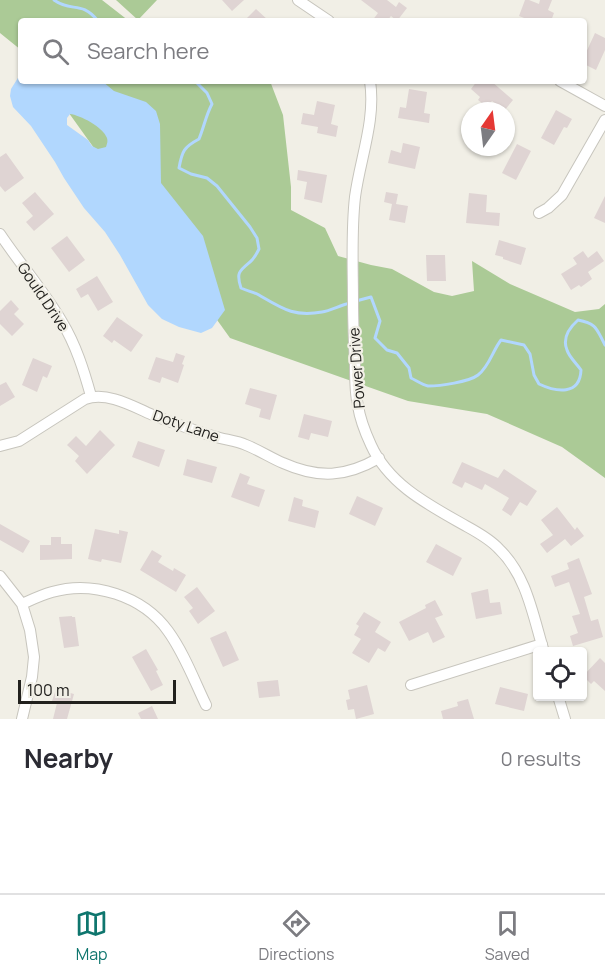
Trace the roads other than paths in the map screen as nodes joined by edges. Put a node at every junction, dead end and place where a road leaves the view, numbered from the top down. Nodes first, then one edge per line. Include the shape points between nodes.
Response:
1 (298, 0) edge
2 (325, 18) edge
3 (370, 84) edge
4 (565, 84) edge
5 (605, 106) edge
6 (605, 120) edge
7 (539, 213) dead end
8 (0, 234) edge
9 (91, 396) junction
10 (0, 446) edge
11 (379, 458) junction
12 (0, 576) edge
13 (22, 604) junction
14 (543, 647) edge
15 (533, 651) edge
16 (411, 685) dead end
17 (560, 701) edge
18 (206, 705) dead end
19 (22, 719) edge
20 (565, 719) edge

1 - 2 street
3 - 11 street, Power Drive via 372,106 353,227 354,333 357,406
4 - 5 street
6 - 7 street via 562,195
8 - 9 street, Gould Drive via 64,325
9 - 10 street via 19,441
9 - 11 street, Doty Lane via 116,400 172,423 244,444 305,472 345,473
11 - 14 street, Power Drive via 405,488 499,548 527,592
12 - 13 street
13 - 18 street via 52,592 90,588 132,600 150,611 167,629
13 - 19 street via 34,657
15 - 16 street
17 - 20 street

